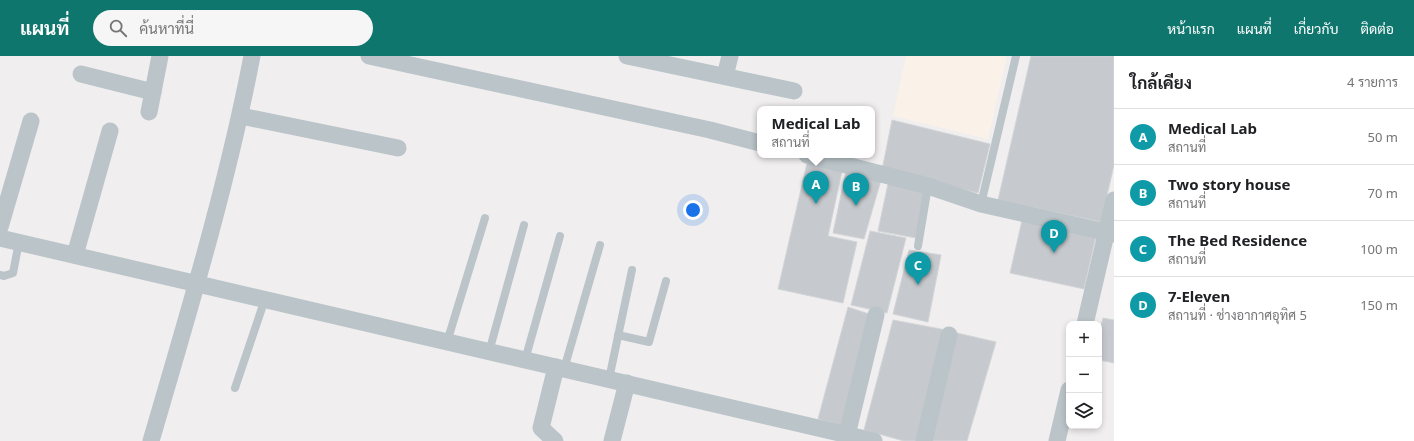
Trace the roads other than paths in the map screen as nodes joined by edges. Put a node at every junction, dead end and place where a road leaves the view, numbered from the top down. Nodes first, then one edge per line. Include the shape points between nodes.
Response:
1 (160, 56) edge
2 (252, 56) edge
3 (369, 56) edge
4 (730, 56) edge
5 (1016, 56) edge
6 (632, 57) edge
7 (389, 58) edge
8 (81, 74) dead end
9 (725, 76) junction
10 (153, 92) junction
11 (794, 92) dead end
12 (149, 112) dead end
13 (241, 116) junction
14 (32, 121) dead end
15 (110, 131) dead end
16 (757, 142) edge
17 (398, 148) dead end
18 (819, 158) edge
19 (928, 186) junction
20 (1114, 200) edge
21 (981, 204) junction
22 (485, 218) dead end
23 (524, 225) dead end
24 (0, 227) edge
25 (1110, 233) edge
26 (560, 236) dead end
27 (0, 238) edge
28 (19, 242) junction
29 (600, 245) dead end
30 (918, 246) dead end
31 (75, 255) junction
32 (632, 270) dead end
33 (0, 275) edge
34 (666, 281) dead end
35 (197, 284) junction
36 (265, 299) junction
37 (876, 315) dead end
38 (1086, 321) edge
39 (618, 335) junction
40 (949, 335) dead end
41 (447, 342) junction
42 (489, 352) junction
43 (525, 360) junction
44 (560, 368) junction
45 (609, 379) junction
46 (627, 383) junction
47 (235, 388) dead end
48 (1068, 393) edge
49 (861, 439) edge
50 (151, 441) edge
51 (555, 441) edge
52 (612, 441) edge
53 (924, 441) edge
54 (1057, 441) edge

1 - 10 street
2 - 13 street
3 - 7 street
4 - 9 street
5 - 21 lane
6 - 9 street
7 - 16 street
8 - 10 street
9 - 11 street
10 - 12 street
13 - 17 street
13 - 35 street
14 - 24 street
15 - 31 street
18 - 19 street
19 - 21 street
19 - 30 lane
20 - 25 street
21 - 25 street
22 - 41 lane
23 - 42 lane
25 - 38 street
26 - 43 lane
27 - 28 street
28 - 31 street
28 - 33 lane via 13,273
29 - 44 lane
31 - 35 street
32 - 39 lane
34 - 39 lane via 649,342
35 - 36 street
35 - 50 street
36 - 41 street
36 - 47 lane
37 - 49 street
39 - 45 lane
40 - 53 street
41 - 42 street
42 - 43 street
43 - 44 street
44 - 45 street
44 - 51 street via 542,428
45 - 46 street
46 - 49 street
46 - 52 street
48 - 54 street

